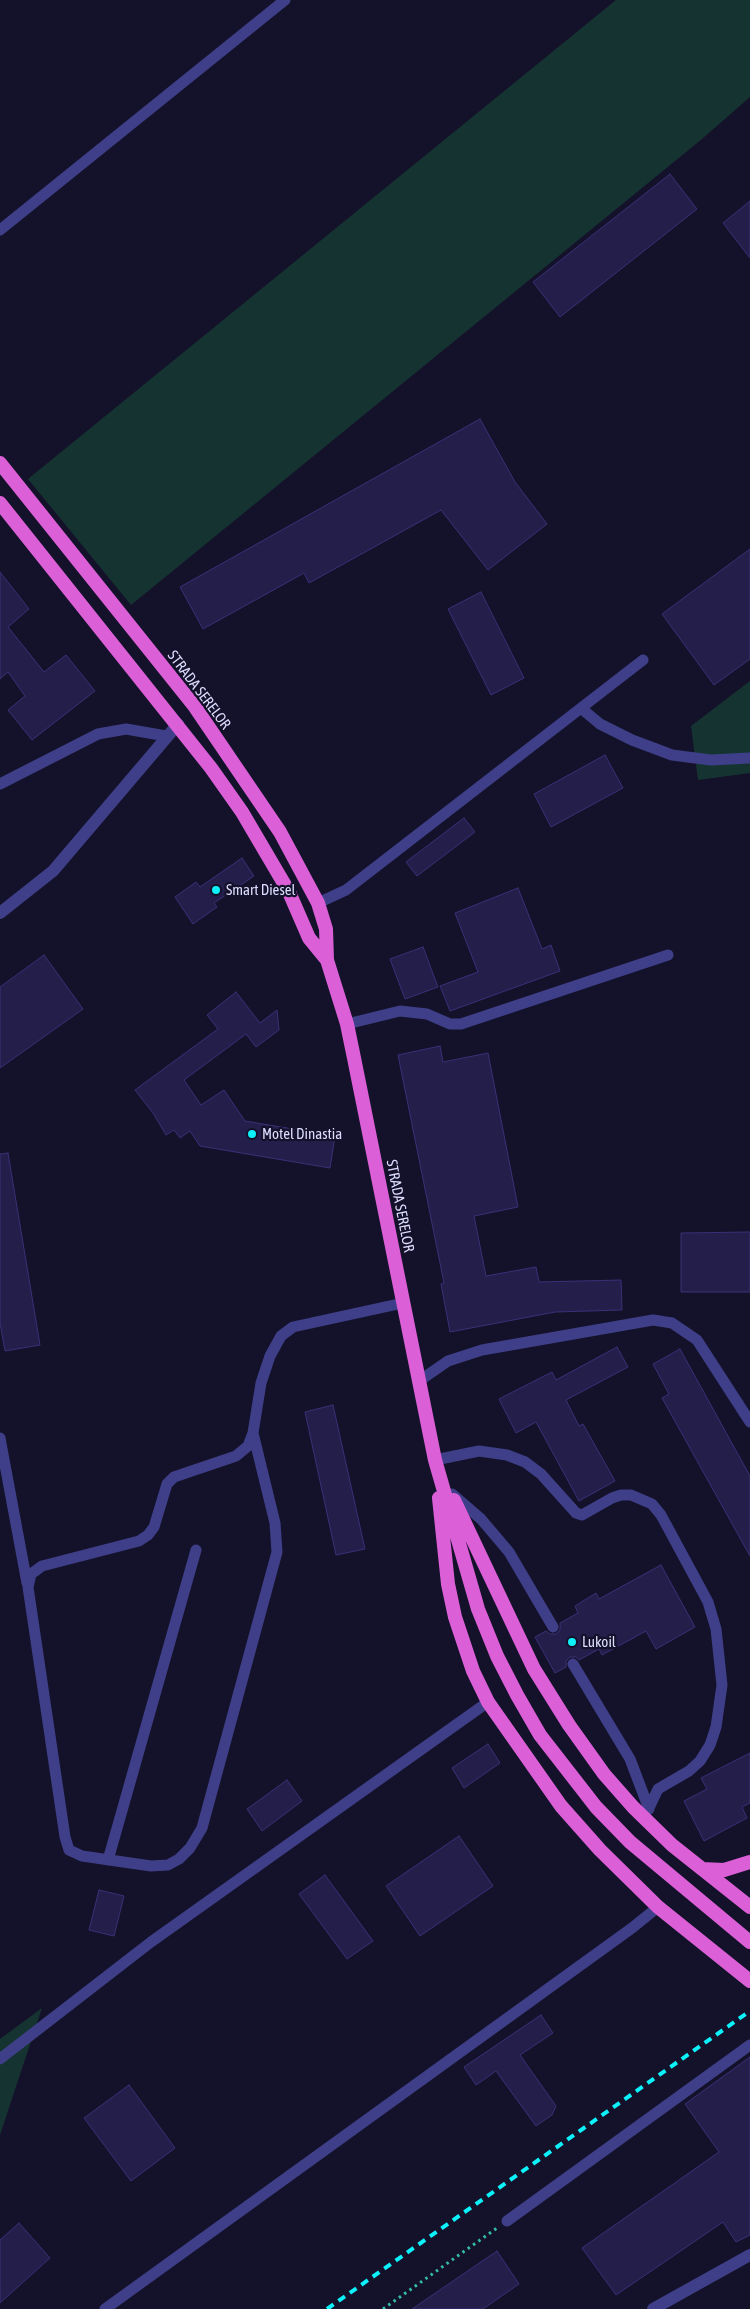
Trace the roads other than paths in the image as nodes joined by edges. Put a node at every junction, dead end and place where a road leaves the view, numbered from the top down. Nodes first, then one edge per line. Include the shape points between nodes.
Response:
1 (286, 0) edge
2 (0, 230) edge
3 (0, 463) edge
4 (0, 503) edge
5 (642, 660) dead end
6 (582, 709) junction
7 (178, 724) junction
8 (166, 736) junction
9 (750, 758) edge
10 (0, 784) edge
11 (318, 903) junction
12 (0, 913) edge
13 (668, 955) dead end
14 (327, 960) junction
15 (347, 1024) junction
16 (404, 1303) junction
17 (419, 1381) junction
18 (750, 1422) edge
19 (253, 1433) junction
20 (0, 1438) edge
21 (435, 1460) junction
22 (450, 1492) junction
23 (196, 1550) dead end
24 (28, 1587) junction
25 (553, 1627) dead end
26 (573, 1664) dead end
27 (488, 1702) junction
28 (649, 1808) junction
29 (654, 1827) junction
30 (108, 1860) junction
31 (750, 1862) edge
32 (702, 1869) junction
33 (658, 1907) junction
34 (750, 1908) edge
35 (750, 1942) edge
36 (750, 1981) edge
37 (750, 2045) edge
38 (0, 2059) edge
39 (507, 2221) road end
40 (750, 2255) edge
41 (668, 2305) edge
42 (105, 2309) edge
43 (653, 2309) edge

1 - 2 lane
3 - 11 highway, STRADA SERELOR via 195,708 280,832
4 - 7 highway, STRADA SERELOR
5 - 6 lane
6 - 9 lane via 600,724 672,755 711,760
6 - 11 lane via 346,890
7 - 8 street
7 - 14 highway, STRADA SERELOR via 242,812 289,892 309,938
8 - 10 lane via 126,729 98,734
8 - 12 street via 53,872
11 - 14 highway, STRADA SERELOR via 326,929
13 - 15 lane via 462,1024 450,1024 428,1014 400,1011
14 - 15 highway, STRADA SERELOR
15 - 16 highway, STRADA SERELOR
16 - 17 highway, STRADA SERELOR
16 - 19 lane via 293,1326 281,1336 261,1383
17 - 18 lane via 448,1361 482,1350 653,1320 672,1323 697,1340
17 - 21 highway, STRADA SERELOR
19 - 24 lane via 248,1446 236,1456 174,1477 167,1484 154,1527 148,1535 139,1541 42,1566 31,1574
19 - 30 lane via 275,1523 277,1552 202,1828 190,1848 168,1865
20 - 24 lane
21 - 22 highway
21 - 27 highway via 448,1584 455,1617 472,1671
21 - 28 lane via 479,1451 507,1455 525,1462 541,1474 576,1513 582,1514 612,1498 631,1495 652,1504 661,1515 708,1602 716,1629 722,1685 718,1719 710,1745 690,1771 658,1789
21 - 35 highway via 478,1609 497,1656 540,1735 596,1807 630,1842
22 - 25 lane via 481,1519 508,1552
22 - 29 highway via 508,1617 568,1725 604,1774
23 - 30 lane
24 - 30 lane via 69,1850 82,1856
26 - 28 lane via 630,1759
27 - 33 highway via 561,1806
27 - 38 lane via 151,1942
28 - 29 lane
29 - 32 highway
31 - 32 highway via 724,1870
32 - 34 highway
33 - 36 highway
33 - 42 lane
37 - 39 lane
40 - 41 street
41 - 43 street

